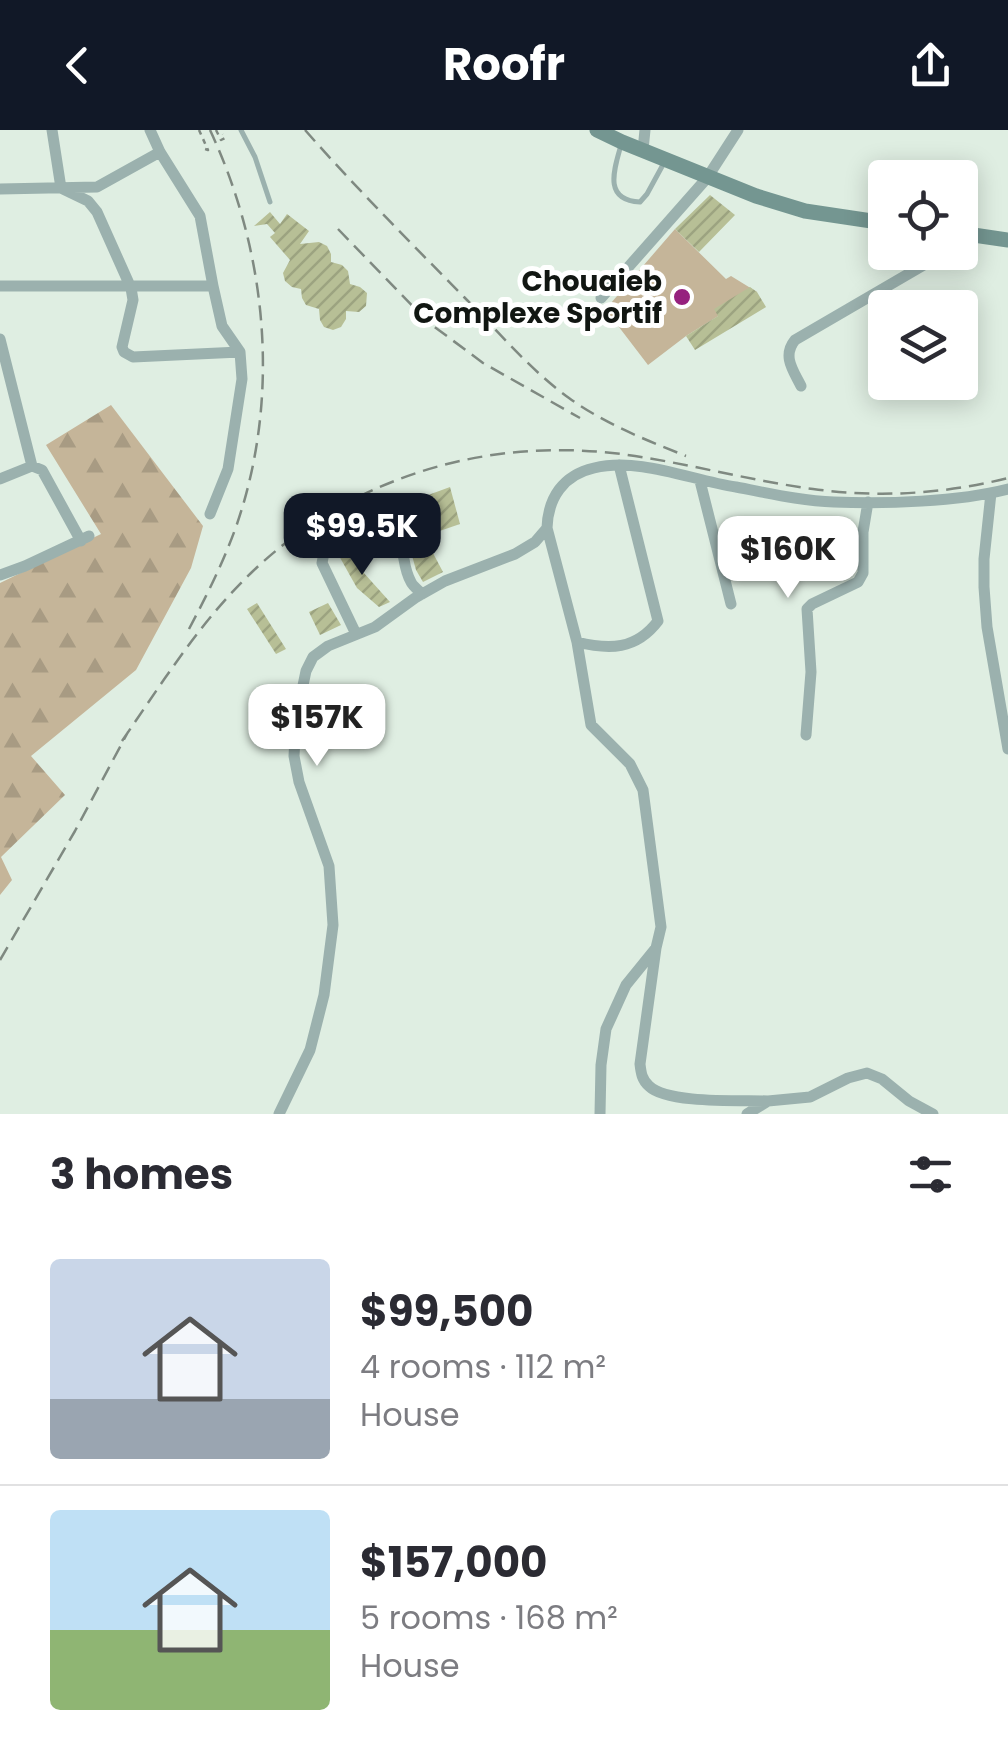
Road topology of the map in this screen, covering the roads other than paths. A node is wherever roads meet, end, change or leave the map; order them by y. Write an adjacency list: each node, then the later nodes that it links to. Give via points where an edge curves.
1 (52, 130): 12 (street)
2 (150, 130): 9 (street)
3 (241, 130): 14 (lane)
4 (597, 130): 7 (main road)
5 (645, 130): 8 (street)
6 (738, 130): 11 (street)
7 (622, 142): 8 (main road); 10 (lane, via 614,186 629,202 648,194)
8 (643, 150): 10 (main road)
9 (160, 152): 12 (street, via 96,187); 20 (street, via 200,216)
10 (666, 159): 11 (main road)
11 (707, 178): 15 (main road, via 805,211); 22 (street)
12 (61, 188): 13 (street); 21 (street, via 97,212)
13 (0, 190)
14 (270, 202)
15 (868, 220)
16 (978, 236): 17 (main road)
17 (1008, 240)
18 (915, 270): 25 (street, via 795,340 788,358)
19 (0, 286): 21 (street)
20 (213, 286): 21 (street); 24 (street, via 222,326)
21 (131, 288): 24 (street, via 122,347 128,355)
22 (601, 298)
23 (0, 339): 26 (street)
24 (240, 352): 33 (street, via 228,469)
25 (801, 386)
26 (32, 466): 28 (street); 35 (street, via 46,474 85,539)
27 (620, 466): 29 (street); 34 (street, via 568,480 555,493); 39 (street, via 658,621 630,645)
28 (0, 478)
29 (700, 480): 32 (street, via 799,499); 37 (street)
30 (1008, 490): 31 (street)
31 (992, 494): 32 (street); 41 (street, via 984,587)
32 (868, 502): 40 (street, via 862,576 807,609)
33 (210, 514)
34 (547, 528): 36 (street, via 515,554); 39 (street)
35 (0, 575)
36 (422, 594): 38 (street); 38 (street, via 411,583 398,542 352,525 322,563)
37 (731, 604)
38 (356, 634): 44 (street, via 314,657 296,719 296,768 329,866 334,925 310,1050)
39 (577, 642): 42 (street, via 591,725 630,764 643,790 661,928)
40 (806, 735)
41 (1008, 749)
42 (656, 948): 43 (street, via 640,1064 646,1084 676,1097); 45 (street, via 626,985 606,1028)
43 (768, 1101): 46 (street); 47 (street, via 810,1097 867,1073)
44 (279, 1114)
45 (600, 1114)
46 (747, 1114)
47 (933, 1114)

